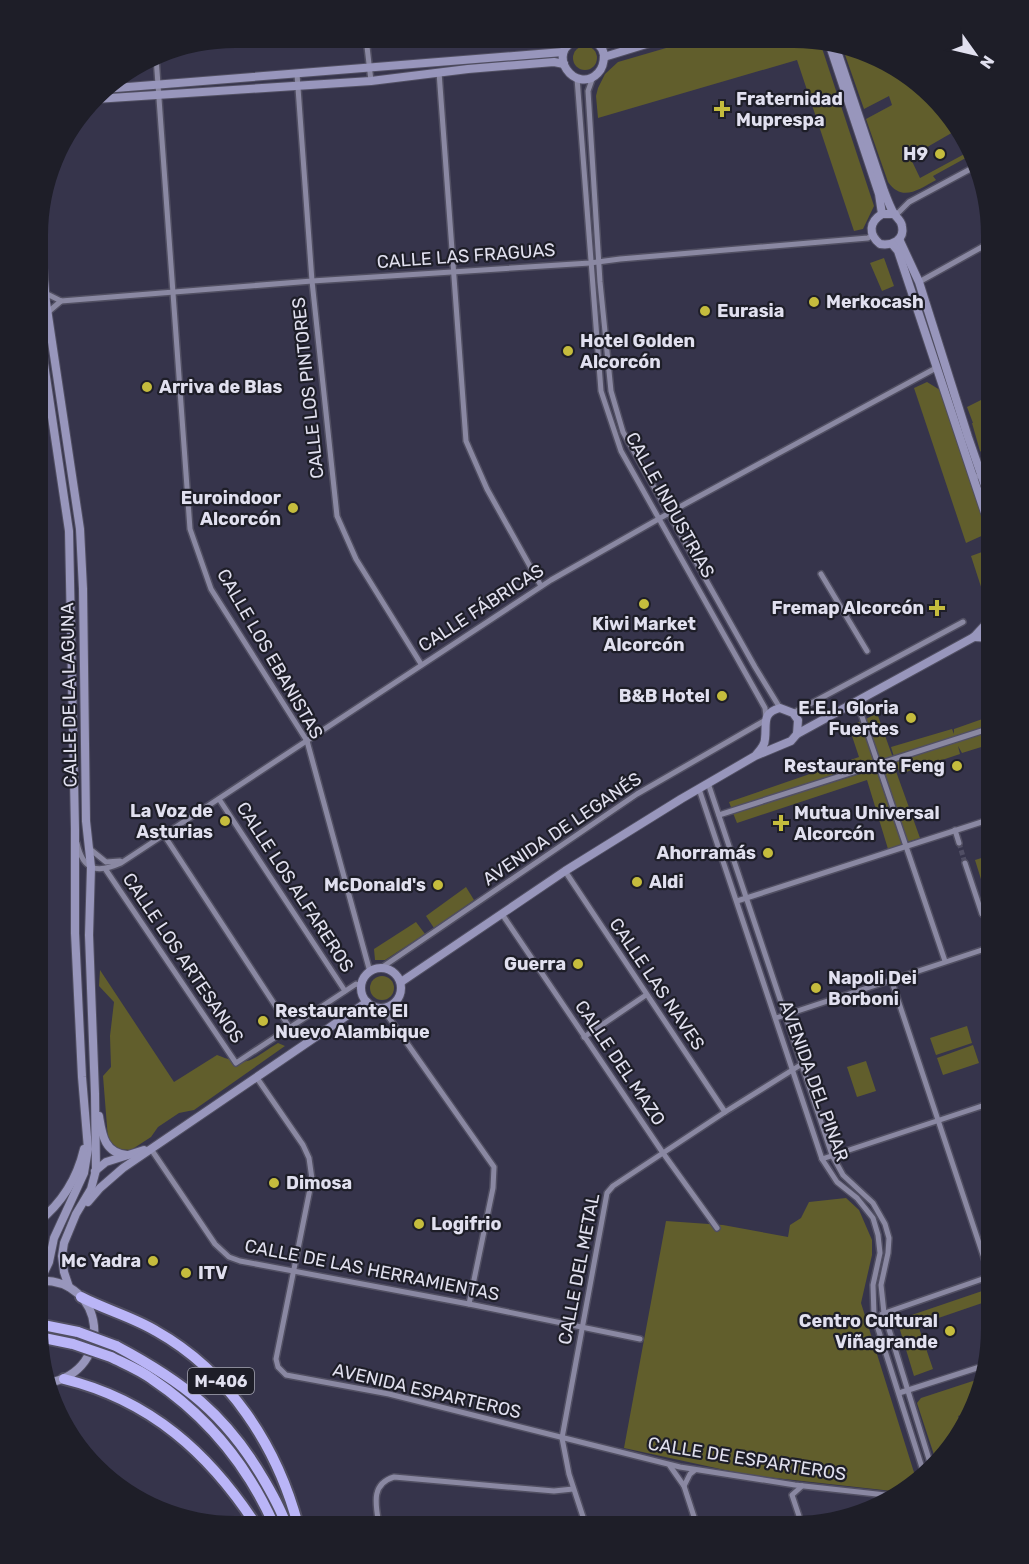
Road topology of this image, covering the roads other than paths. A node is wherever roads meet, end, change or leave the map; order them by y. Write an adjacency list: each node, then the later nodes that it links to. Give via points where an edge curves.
1 (367, 48): 11 (street)
2 (566, 48): 5 (street)
3 (601, 48): 8 (street)
4 (634, 48): 8 (street)
5 (563, 52): 9 (street); 11 (street)
6 (832, 52): 23 (street, via 879,194)
7 (838, 53): 24 (street)
8 (604, 57): 14 (street, via 601,69)
9 (564, 64): 12 (street); 15 (street)
10 (157, 65): 17 (street, CALLE LOS EBANISTAS)
11 (369, 68): 13 (street); 16 (street)
12 (440, 72): 16 (street); 30 (street)
13 (297, 74): 17 (street); 18 (street, CALLE LOS PINTORES)
14 (593, 77): 15 (street); 28 (street, CALLE INDUSTRIAS, via 588,91)
15 (577, 78): 29 (street, CALLE INDUSTRIAS)
16 (371, 81): 18 (street)
17 (158, 84): 19 (street); 20 (street, CALLE LOS EBANISTAS)
18 (298, 86): 20 (street); 31 (street, CALLE LOS PINTORES)
19 (120, 87)
20 (159, 95): 21 (street); 33 (street, CALLE LOS EBANISTAS)
21 (108, 98)
22 (969, 170): 24 (street, via 909,202)
23 (882, 214): 24 (street); 25 (street, via 873,221)
24 (895, 215): 26 (street, via 903,231)
25 (872, 235): 26 (street, via 880,244); 28 (street, CALLE LAS FRAGUAS)
26 (896, 242): 32 (street); 38 (street)
27 (981, 248): 32 (street)
28 (599, 262): 29 (street, CALLE LAS FRAGUAS); 44 (street, CALLE INDUSTRIAS, via 611,391 623,432)
29 (590, 263): 30 (street, CALLE LAS FRAGUAS); 45 (street, CALLE INDUSTRIAS, via 601,391 617,443)
30 (453, 273): 31 (street, CALLE LAS FRAGUAS); 47 (street, via 466,441 487,489)
31 (312, 281): 33 (street, CALLE LAS FRAGUAS); 53 (street, CALLE LOS PINTORES, via 337,516 356,559)
32 (919, 282): 41 (street)
33 (172, 292): 35 (street, CALLE LAS FRAGUAS); 62 (street, CALLE LOS EBANISTAS, via 190,529 211,589)
34 (48, 294): 35 (street)
35 (61, 301): 36 (street)
36 (48, 312)
37 (48, 320): 76 (street, CALLE DE LA LAGUNA, via 80,530 86,821)
38 (936, 368): 41 (street); 44 (street, CALLE FÁBRICAS)
39 (48, 390): 72 (street, CALLE DE LA LAGUNA, via 69,531)
40 (981, 475): 41 (street)
41 (978, 476): 42 (street); 43 (street)
42 (981, 482)
43 (981, 489)
44 (668, 514): 45 (street, CALLE FÁBRICAS); 55 (street, CALLE INDUSTRIAS)
45 (660, 519): 47 (street, CALLE FÁBRICAS); 57 (street, CALLE INDUSTRIAS, via 765,708)
46 (821, 574): 52 (street)
47 (541, 586): 53 (street, CALLE FÁBRICAS)
48 (963, 622): 56 (street)
49 (981, 630): 50 (street)
50 (974, 638): 51 (street); 54 (street)
51 (981, 638)
52 (867, 651)
53 (421, 664): 62 (street, CALLE FÁBRICAS)
54 (857, 702): 58 (street); 65 (street)
55 (780, 708): 56 (street); 57 (street)
56 (796, 716): 58 (street); 61 (street)
57 (765, 719): 59 (street); 88 (street, AVENIDA DE LEGANÉS, via 637,794)
58 (818, 722): 61 (street)
59 (764, 731): 63 (street, via 768,738); 64 (street, via 765,740)
60 (981, 731): 65 (street)
61 (797, 734): 63 (street)
62 (307, 741): 68 (street, CALLE FÁBRICAS); 89 (street, CALLE LOS EBANISTAS)
63 (783, 744): 64 (street, AVENIDA DE LEGANÉS)
64 (755, 756): 66 (street, AVENIDA DE LEGANÉS)
65 (878, 765): 69 (street); 75 (street)
66 (708, 783): 67 (street, AVENIDA DE LEGANÉS); 69 (street, AVENIDA DEL PINAR)
67 (699, 789): 81 (street, AVENIDA DE LEGANÉS); 83 (street, AVENIDA DEL PINAR)
68 (219, 799): 73 (street, CALLE FÁBRICAS); 93 (street, CALLE LOS ALFAREROS)
69 (719, 816): 82 (street, AVENIDA DEL PINAR)
70 (981, 822): 71 (street)
71 (955, 830): 74 (street); 75 (street)
72 (75, 832): 79 (street, via 80,857); 107 (street, CALLE DE LA LAGUNA, via 75,933)
73 (164, 835): 77 (street, CALLE FÁBRICAS); 99 (street)
74 (959, 843)
75 (905, 846): 82 (street); 87 (street)
76 (90, 849): 77 (street, via 106,862); 79 (street, CALLE DE LA LAGUNA)
77 (125, 860): 80 (street, CALLE FÁBRICAS)
78 (966, 863): 84 (street)
79 (91, 867): 80 (street); 104 (street, CALLE DE LA LAGUNA, via 88,935)
80 (106, 870): 99 (street, CALLE LOS ARTESANOS, via 236,1063)
81 (565, 872): 85 (street, AVENIDA DE LEGANÉS); 94 (street, CALLE LAS NAVES)
82 (746, 898): 83 (street); 97 (street, AVENIDA DEL PINAR)
83 (736, 901): 98 (street, AVENIDA DEL PINAR)
84 (981, 911)
85 (502, 914): 91 (street, AVENIDA DE LEGANÉS); 100 (street, CALLE DEL MAZO)
86 (981, 948): 87 (street)
87 (945, 961): 90 (street)
88 (381, 968): 89 (street); 91 (street, via 391,971)
89 (370, 972): 92 (street)
90 (891, 979): 97 (street); 108 (street)
91 (401, 982): 96 (street, via 399,997)
92 (362, 986): 93 (street, via 356,984); 95 (street)
93 (345, 991): 99 (street)
94 (646, 995): 100 (street); 106 (street, CALLE LAS NAVES)
95 (367, 1002): 96 (street); 103 (street)
96 (383, 1009): 126 (street, via 494,1167)
97 (785, 1015): 98 (street); 101 (street, AVENIDA DEL PINAR)
98 (776, 1018): 102 (street, AVENIDA DEL PINAR)
99 (290, 1028)
100 (584, 1037): 110 (street, CALLE DEL MAZO)
101 (802, 1064): 102 (street, CALLE DEL METAL); 112 (street, AVENIDA DEL PINAR)
102 (792, 1069): 106 (street, CALLE DEL METAL); 113 (street, AVENIDA DEL PINAR)
103 (257, 1078): 109 (street); 121 (street, via 309,1158 312,1179)
104 (95, 1094): 111 (street, via 106,1145 119,1154); 114 (street, CALLE DE LA LAGUNA)
105 (981, 1106): 108 (street)
106 (725, 1112): 110 (street, CALLE DEL METAL)
107 (85, 1120): 115 (street, via 78,1170 63,1198); 116 (street, via 88,1149 84,1173)
108 (938, 1120): 112 (street); 119 (street)
109 (151, 1149): 111 (street); 118 (street, via 100,1188); 121 (street, CALLE DE LAS HERRAMIENTAS, via 222,1251 240,1261)
110 (663, 1153): 117 (street, CALLE DEL MAZO); 130 (street, CALLE DEL METAL, via 607,1193)
111 (131, 1155): 114 (street, via 106,1162)
112 (832, 1155): 113 (street); 127 (street, AVENIDA DEL PINAR, via 843,1175 873,1203 885,1224 888,1253 881,1285)
113 (822, 1159): 128 (street, AVENIDA DEL PINAR, via 837,1182 873,1218 880,1253 873,1285)
114 (96, 1170): 116 (street); 118 (street, via 91,1189)
115 (48, 1214)
116 (63, 1218): 120 (street)
117 (717, 1228)
118 (68, 1231): 124 (street, via 62,1256)
119 (981, 1249)
120 (48, 1264)
121 (293, 1270): 126 (street, CALLE DE LAS HERRAMIENTAS); 138 (street, AVENIDA ESPARTEROS, via 276,1359 286,1375 389,1394)
122 (981, 1279): 127 (street)
123 (48, 1282): 124 (street)
124 (69, 1287): 125 (street)
125 (81, 1297): 134 (street, via 92,1313 95,1332 91,1352 80,1368); 152 (highway, M-406, via 157,1331 222,1382 274,1456)
126 (469, 1304): 130 (street, CALLE DE LAS HERRAMIENTAS)
127 (884, 1313): 128 (street); 136 (street, AVENIDA DEL PINAR)
128 (874, 1316): 137 (street, AVENIDA DEL PINAR)
129 (48, 1326): 151 (highway, M-406, bridge, via 116,1346 157,1368 199,1398 231,1430 254,1463)
130 (582, 1327): 132 (street, CALLE DE LAS HERRAMIENTAS); 138 (street, CALLE DEL METAL)
131 (49, 1339): 150 (highway, M-406, bridge, via 111,1357 191,1407 242,1466)
132 (640, 1339)
133 (976, 1368): 136 (street)
134 (64, 1379): 135 (street); 149 (highway, via 124,1400 183,1439 212,1465)
135 (56, 1381)
136 (907, 1391): 137 (street); 139 (street, AVENIDA DEL PINAR)
137 (899, 1393): 141 (street, AVENIDA DEL PINAR)
138 (561, 1438): 140 (street, CALLE DE ESPARTEROS); 146 (street)
139 (929, 1458)
140 (669, 1465): 142 (street, CALLE DE ESPARTEROS); 145 (street)
141 (921, 1466)
142 (695, 1470): 143 (street, CALLE DE ESPARTEROS); 145 (street)
143 (781, 1483): 144 (street, CALLE DE ESPARTEROS); 148 (street)
144 (798, 1485): 147 (street, CALLE DE ESPARTEROS); 148 (street)
145 (684, 1486): 155 (street)
146 (573, 1489): 153 (street, via 547,1491 394,1477 386,1479 375,1497); 154 (street)
147 (881, 1494)
148 (792, 1495): 156 (street)
149 (250, 1516)
150 (269, 1516)
151 (281, 1516)
152 (296, 1516)
153 (378, 1516)
154 (582, 1516)
155 (694, 1516)
156 (799, 1516)

